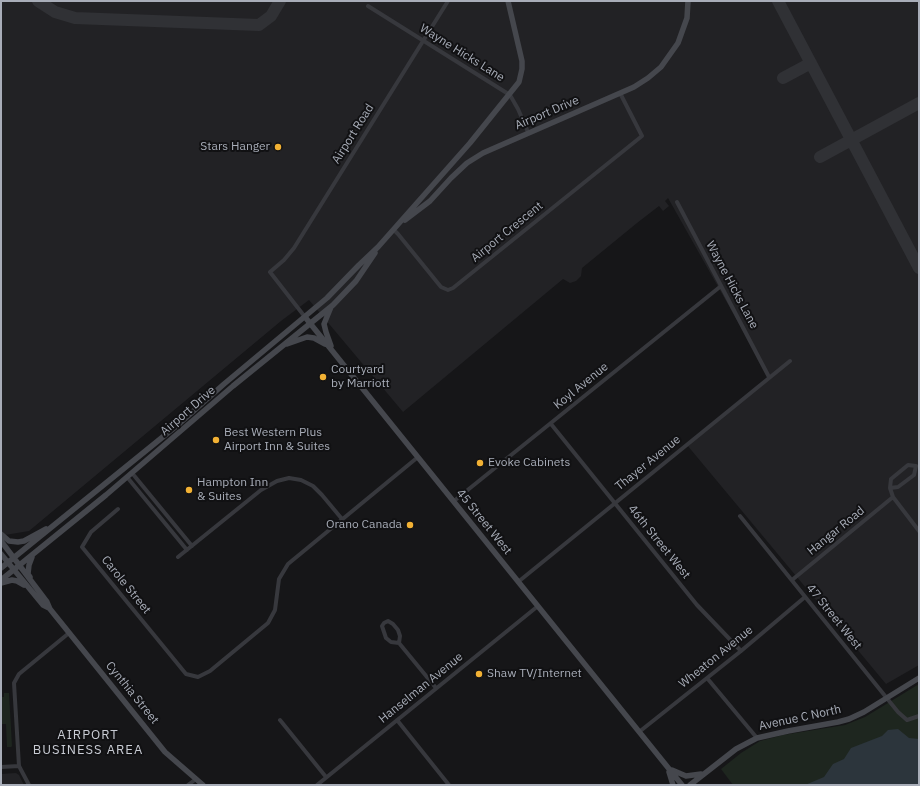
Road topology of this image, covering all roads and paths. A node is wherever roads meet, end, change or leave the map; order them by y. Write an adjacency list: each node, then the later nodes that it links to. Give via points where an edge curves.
1 (448, 1): 5 (street, Airport Road)
2 (508, 1): 7 (main road, Airport Drive, via 522,70 519,82)
3 (688, 1): 6 (main road, Airport Drive, via 685,25 678,43 665,62 643,82)
4 (368, 6): 5 (street, Wayne Hicks Lane)
5 (423, 40): 7 (street, Wayne Hicks Lane); 12 (street, Airport Road, via 294,248)
6 (620, 93): 8 (main road, Airport Drive); 10 (street, Airport Crescent, via 642,136 451,290 441,287)
7 (510, 95): 8 (street, Wayne Hicks Lane); 10 (main road, Airport Drive)
8 (528, 132): 10 (main road, Airport Drive, via 484,152 467,163 426,204)
9 (677, 202): 13 (street, Wayne Hicks Lane)
10 (395, 228): 11 (main road, Airport Drive)
11 (378, 247): 14 (main road, Airport Drive, via 356,282); 15 (main road, Airport Drive, via 358,265 338,289)
12 (270, 272): 15 (street, 45 Street West)
13 (721, 286): 20 (street, Wayne Hicks Lane); 21 (street, Koyl Avenue)
14 (333, 305): 16 (main road, Airport Drive); 18 (main road, via 324,324)
15 (305, 317): 16 (main road, 45 Street West); 31 (main road, Airport Drive)
16 (310, 323): 17 (main road, Airport Drive); 18 (main road, 45 Street West)
17 (281, 347): 18 (main road, via 307,337 314,338); 23 (main road, Airport Drive)
18 (330, 348): 22 (main road, 45 Street West)
19 (790, 360): 20 (street, Thayer Avenue)
20 (769, 377): 27 (street, Thayer Avenue)
21 (550, 424): 26 (street, Koyl Avenue); 27 (street, 46th Street West)
22 (418, 457): 26 (main road, 45 Street West); 30 (street, Carole Street)
23 (130, 475): 35 (street); 36 (street); 38 (main road, Airport Drive)
24 (890, 488): 24 (street, via 898,487 914,475 916,466 908,465 891,479); 25 (street)
25 (893, 497): 32 (street); 46 (street, Hangar Road)
26 (454, 501): 47 (main road, 45 Street West)
27 (615, 503): 47 (street, Thayer Avenue); 54 (street, 46th Street West, via 697,605)
28 (118, 509): 30 (street, Carole Street, via 91,532 82,547 186,674 198,677 210,671 268,623 275,610 279,579 284,568)
29 (740, 516): 46 (street, 47 Street West)
30 (342, 519): 35 (street, via 312,486 301,480 289,478 264,488)
31 (60, 521): 33 (main road, via 24,541 9,541); 40 (main road, Airport Drive)
32 (919, 531)
33 (1, 534)
34 (1, 541): 40 (main road, Cynthia Street)
35 (192, 546): 36 (street)
36 (187, 550): 39 (street)
37 (1, 554): 41 (main road, Cynthia Street)
38 (32, 555): 42 (main road, Airport Drive); 49 (main road, via 28,574)
39 (178, 557)
40 (14, 558): 41 (main road, Airport Drive); 42 (main road, Cynthia Street)
41 (8, 562): 43 (main road, Airport Drive); 44 (main road, Cynthia Street)
42 (19, 565): 44 (main road, Airport Drive); 49 (main road, Cynthia Street)
43 (1, 568)
44 (14, 569): 45 (main road, Airport Drive); 49 (main road, Cynthia Street)
45 (1, 580)
46 (792, 580): 50 (street, 47 Street West)
47 (518, 582): 51 (main road, 45 Street West)
48 (1, 583): 49 (main road, via 12,580)
49 (32, 587): 52 (main road, Cynthia Street, via 47,602)
50 (805, 597): 54 (street, Wheaton Avenue); 58 (street, 47 Street West)
51 (538, 606): 57 (street, Hanselman Avenue); 62 (main road, 45 Street West)
52 (70, 633): 64 (street, via 23,671 14,683); 69 (main road, Cynthia Street, via 165,752)
53 (399, 643): 53 (street, via 398,630 388,621 384,623 382,626 386,638); 57 (street)
54 (741, 651): 55 (street, Wheaton Avenue)
55 (707, 678): 62 (street, Wheaton Avenue); 63 (street)
56 (919, 678): 58 (main road, Avenue C North)
57 (436, 688): 61 (street, Hanselman Avenue)
58 (887, 698): 59 (street, 47 Street West, via 906,720); 63 (main road, Avenue C North, via 864,712 838,722)
59 (919, 716)
60 (280, 720): 68 (street)
61 (398, 720): 68 (street, Hanselman Avenue); 74 (street)
62 (639, 732): 66 (main road, 45 Street West)
63 (757, 738): 67 (main road, Avenue C North, via 736,749)
64 (19, 766): 65 (street); 70 (street)
65 (1, 767)
66 (668, 767): 67 (main road, via 686,776); 75 (main road); 76 (main road, 45 Street West)
67 (704, 774): 77 (main road, Avenue C North); 78 (main road)
68 (326, 777): 73 (street, Hanselman Avenue)
69 (196, 779): 71 (street); 72 (main road, Cynthia Street)
70 (29, 785)
71 (188, 785)
72 (203, 785)
73 (317, 785)
74 (449, 785)
75 (673, 785)
76 (682, 785)
77 (690, 785)
78 (698, 785)

